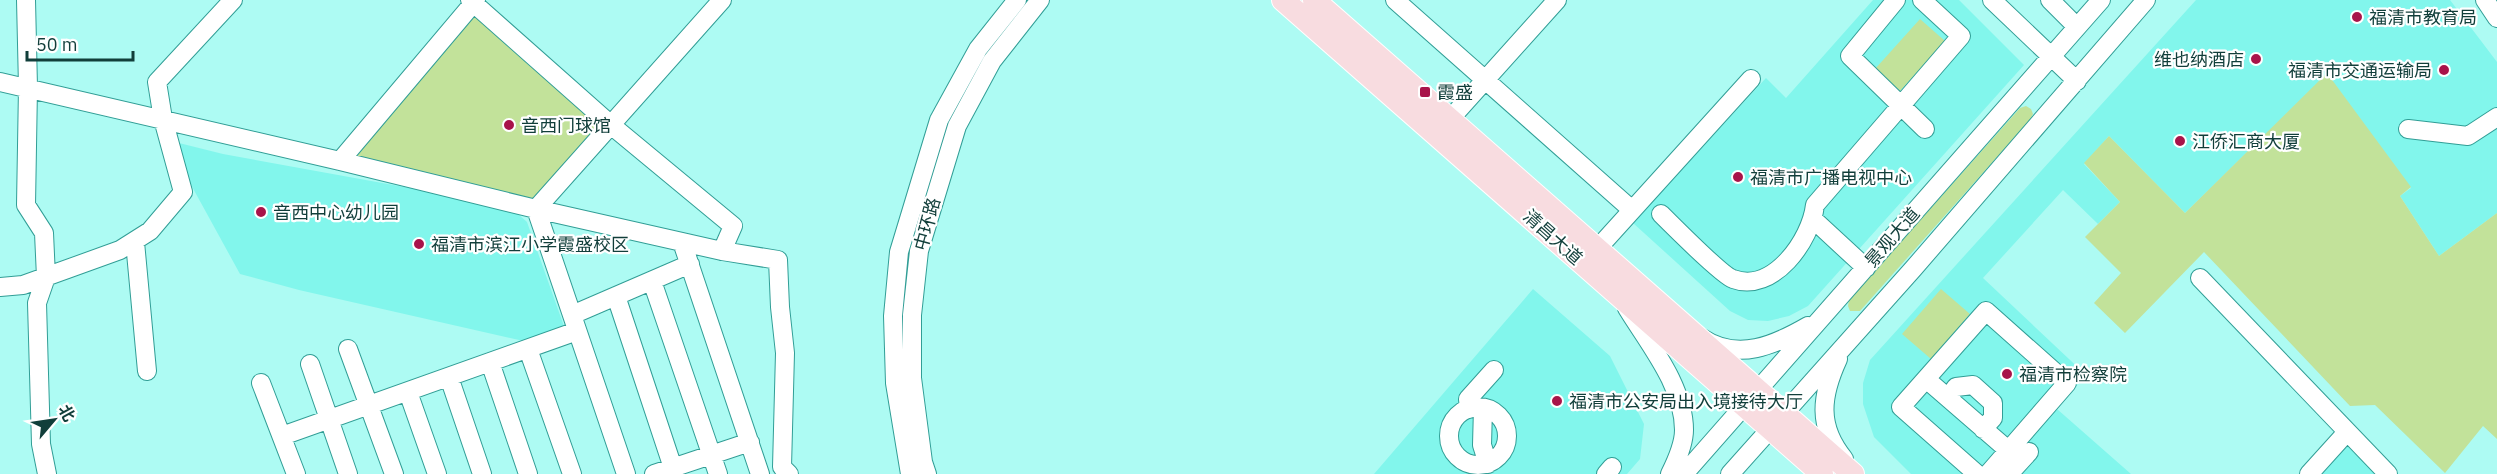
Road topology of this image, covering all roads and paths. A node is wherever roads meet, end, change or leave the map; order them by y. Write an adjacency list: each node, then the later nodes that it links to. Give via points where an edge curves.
1 (26, 0): 25 (street)
2 (233, 0): 29 (street, via 157,82)
3 (722, 0): 30 (street)
4 (1017, 0): 92 (street, 中环路, via 978,49 939,120 899,252 893,316 895,383)
5 (1040, 0): 93 (street, 中环路, via 992,62 957,126 919,250 912,315 912,378)
6 (1283, 0): 49 (main road, 清昌大道)
7 (1314, 0): 28 (main road, 清昌大道)
8 (1395, 0): 22 (street)
9 (1557, 0): 22 (street)
10 (1896, 0): 26 (street, via 1850,56)
11 (1922, 0): 26 (street, via 1961,36)
12 (1992, 0): 20 (street)
13 (2050, 0): 19 (street)
14 (2101, 0): 19 (street, 景观大道)
15 (2146, 0): 23 (street, 景观大道)
16 (2485, 0): 18 (street)
17 (473, 1): 30 (street); 33 (street)
18 (2497, 18)
19 (2077, 27): 20 (street, 景观大道)
20 (2050, 57): 23 (street); 43 (street, 景观大道)
21 (1751, 79): 35 (street)
22 (1485, 80): 28 (street); 35 (street)
23 (2077, 81): 53 (street, 景观大道)
24 (0, 82): 25 (street)
25 (28, 87): 29 (street); 44 (street, via 26,205 44,233)
26 (1901, 106): 31 (street); 37 (street, via 1815,206)
27 (2497, 117): 32 (street, via 2468,136)
28 (1451, 118): 40 (main road, 清昌大道)
29 (163, 119): 33 (street); 38 (street, via 183,192 150,231)
30 (611, 124): 34 (street); 41 (street, via 733,226)
31 (1925, 129)
32 (2408, 129)
33 (340, 161): 34 (street)
34 (536, 209): 39 (street); 52 (street)
35 (1632, 210): 40 (street)
36 (1661, 214): 37 (street, via 1732,279 1760,281 1786,265)
37 (1813, 219): 43 (street)
38 (135, 242): 44 (street); 59 (street)
39 (682, 242): 41 (street); 42 (street)
40 (1598, 248): 50 (main road, 清昌大道)
41 (722, 251): 91 (street, via 778,260 785,353 782,467)
42 (690, 264): 46 (street); 73 (street)
43 (1866, 267): 51 (street, 景观大道)
44 (46, 278): 47 (street); 79 (street, via 38,303 41,444)
45 (2200, 278): 71 (street)
46 (652, 281): 48 (street); 76 (street)
47 (0, 287)
48 (616, 296): 52 (street); 78 (street)
49 (1620, 297): 64 (main road, 清昌大道); 94 (street, via 1665,369 1681,408 1684,431)
50 (1676, 319): 51 (street, via 1706,340 1742,352 1786,338); 64 (main road, 清昌大道)
51 (1820, 319): 64 (street, 景观大道)
52 (575, 323): 55 (street); 87 (street)
53 (1845, 344): 69 (street, 景观大道); 98 (street, via 1823,399 1831,440)
54 (348, 349): 66 (street)
55 (528, 349): 56 (street); 86 (street)
56 (490, 362): 60 (street); 85 (street)
57 (310, 364): 68 (street)
58 (1494, 370): 67 (street, via 1468,399)
59 (147, 371)
60 (449, 377): 63 (street); 84 (street)
61 (1926, 379): 65 (street); 74 (street, via 1986,311 2067,383); 99 (street, via 1901,407)
62 (261, 383): 72 (street)
63 (408, 392): 66 (street); 83 (street)
64 (1751, 398): 69 (main road, 清昌大道); 95 (street, 景观大道)
65 (1947, 398): 70 (street); 70 (street, via 1956,387 1973,385 1978,389 1993,403 1993,418)
66 (370, 405): 68 (street); 82 (street)
67 (1476, 408): 77 (street, via 1482,445); 77 (street, via 1455,419 1449,437 1455,453); 77 (street, via 1497,415 1507,432 1497,459)
68 (329, 420): 72 (street); 81 (street)
69 (1777, 421): 96 (street, 景观大道); 97 (main road, 清昌大道); 98 (main road, 清昌大道)
70 (1983, 429): 74 (street)
71 (2347, 432): 102 (street); 103 (street)
72 (282, 436): 80 (street)
73 (750, 442): 76 (street); 90 (street)
74 (2008, 450): 100 (street)
75 (2029, 452): 101 (street)
76 (711, 455): 78 (street); 89 (street)
77 (1479, 467)
78 (674, 471): 88 (street)
79 (47, 474)
80 (296, 474)
81 (348, 474)
82 (394, 474)
83 (437, 474)
84 (482, 474)
85 (528, 474)
86 (572, 474)
87 (626, 474)
88 (654, 474)
89 (718, 474)
90 (760, 474)
91 (789, 474)
92 (910, 474)
93 (927, 474)
94 (1670, 474)
95 (1684, 474)
96 (1730, 474)
97 (1822, 474)
98 (1855, 474)
99 (1977, 474)
100 (1988, 474)
101 (2009, 474)
102 (2309, 474)
103 (2388, 474)

